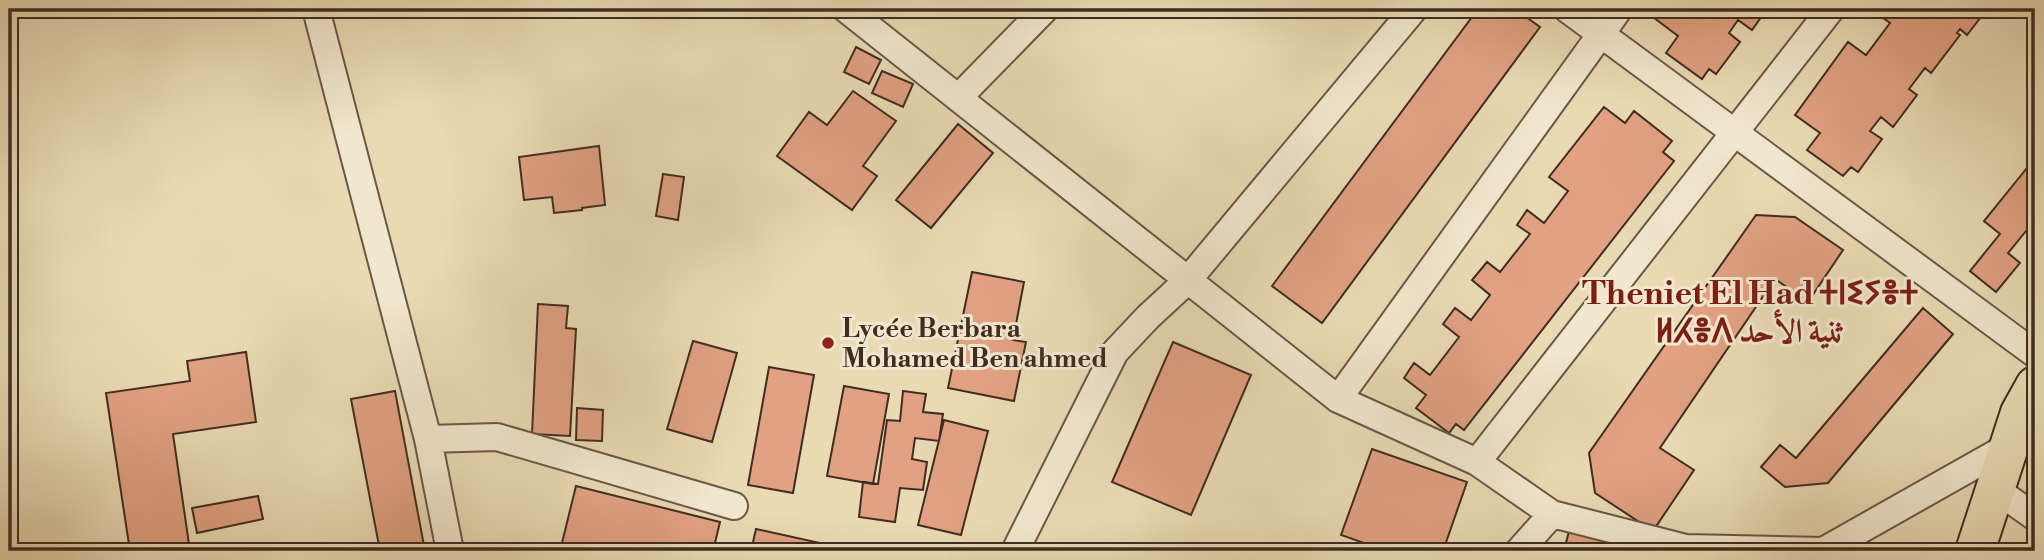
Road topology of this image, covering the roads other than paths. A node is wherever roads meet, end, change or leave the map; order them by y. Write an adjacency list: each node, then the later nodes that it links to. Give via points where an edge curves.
1 (316, 9): 15 (street)
2 (846, 9): 9 (street)
3 (1045, 9): 9 (street)
4 (1414, 9): 11 (street)
5 (1567, 9): 8 (street)
6 (1619, 9): 8 (street)
7 (1830, 9): 10 (street)
8 (1600, 33): 10 (street); 14 (street)
9 (959, 97): 11 (street)
10 (1735, 132): 12 (street); 17 (street)
11 (1188, 281): 14 (street); 23 (street, via 1115,352)
12 (2035, 354)
13 (2035, 386): 16 (main road)
14 (1338, 399): 17 (street)
15 (428, 439): 19 (street, via 496,437); 22 (street)
16 (2009, 446): 18 (main road); 20 (street, via 1823,551 1686,548)
17 (1477, 462): 20 (street)
18 (1995, 489): 21 (street); 25 (main road)
19 (734, 506)
20 (1552, 514): 24 (street)
21 (2035, 517)
22 (450, 551)
23 (1015, 551)
24 (1519, 551)
25 (1975, 551)

